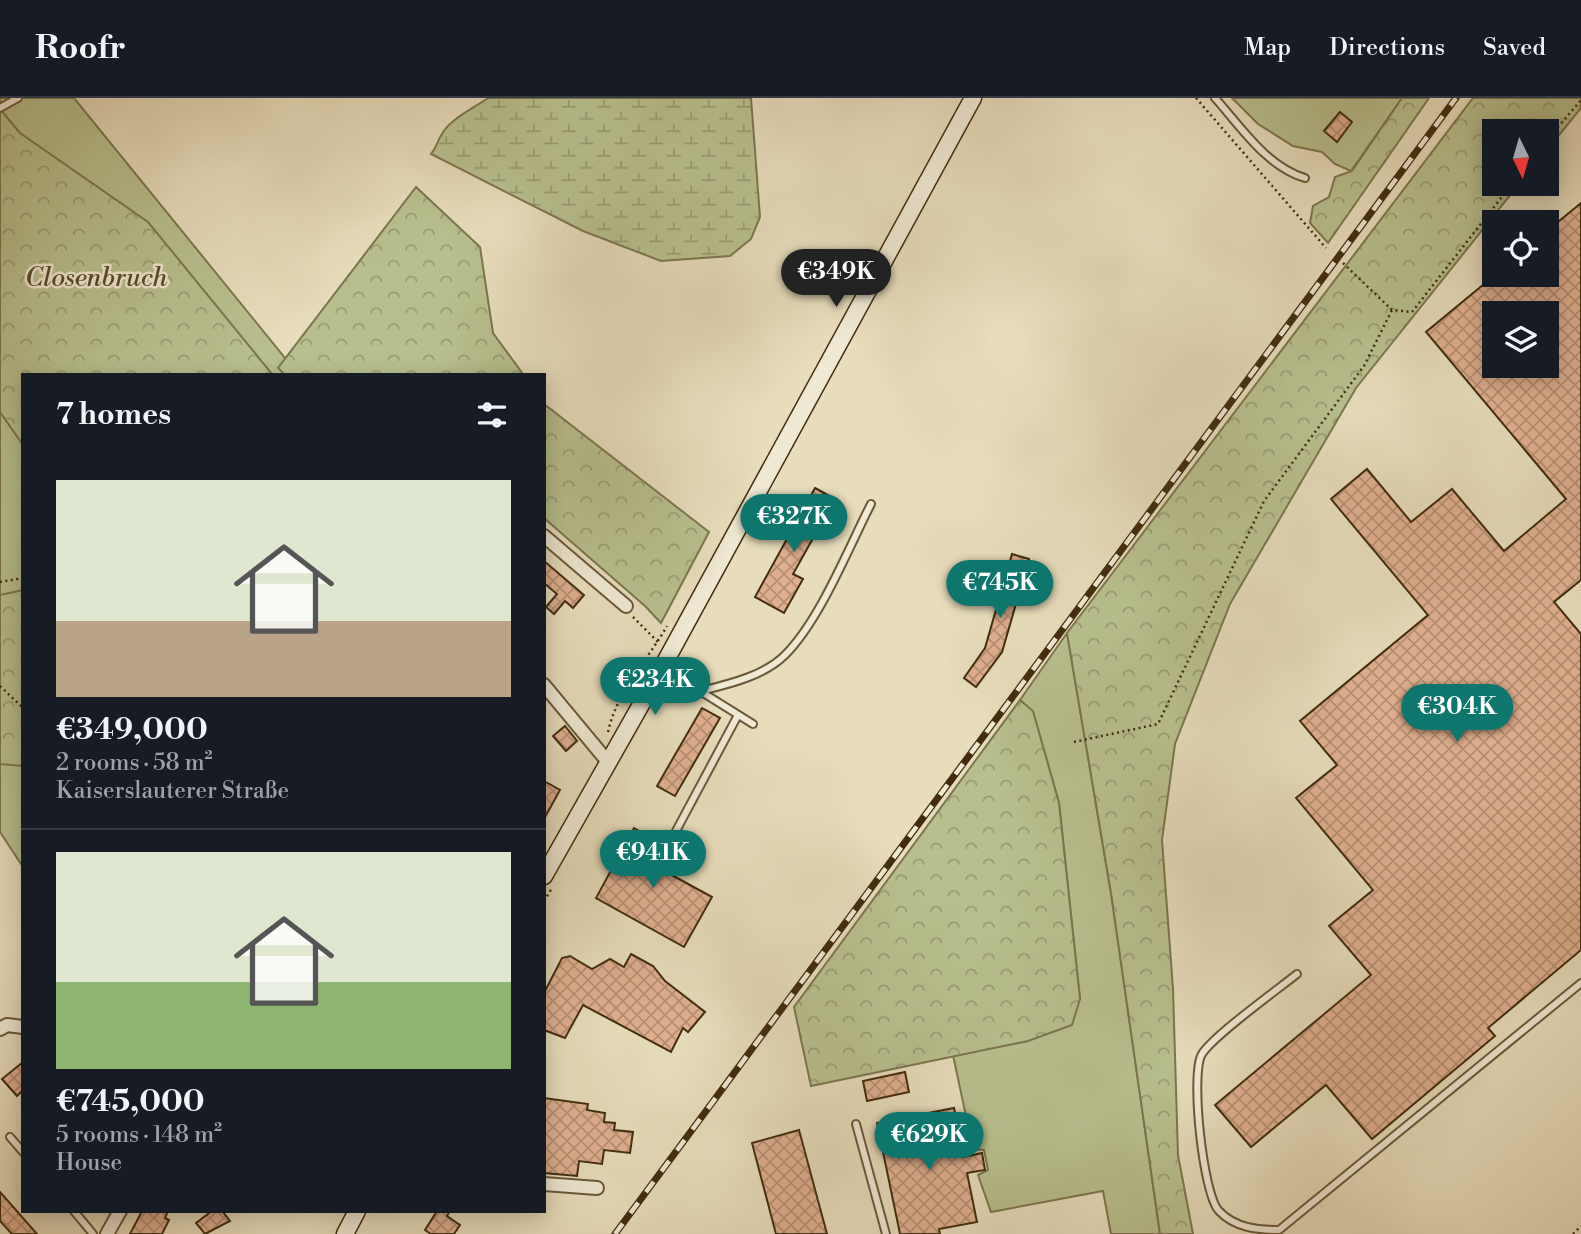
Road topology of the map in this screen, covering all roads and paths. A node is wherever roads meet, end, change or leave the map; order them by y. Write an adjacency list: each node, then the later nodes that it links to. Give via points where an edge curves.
1 (18, 98): 6 (lane)
2 (972, 98): 19 (main road)
3 (1196, 98): 10 (path)
4 (1215, 98): 8 (lane, via 1273,163)
5 (1581, 100): 7 (path)
6 (0, 108)
7 (1559, 126)
8 (1305, 178)
9 (1503, 196): 12 (path, via 1412,312)
10 (1326, 248)
11 (1343, 263): 12 (path)
12 (1392, 310): 26 (path, via 1364,366 1264,501 1158,724)
13 (871, 504): 22 (lane, via 811,619 784,656 743,680)
14 (546, 538): 17 (street)
15 (21, 578): 16 (path)
16 (0, 582)
17 (626, 606): 18 (path)
18 (658, 641): 19 (path); 27 (path, via 611,718)
19 (664, 664): 22 (lane); 27 (main road)
20 (0, 686): 23 (path)
21 (546, 687): 27 (street)
22 (701, 691): 24 (lane)
23 (21, 706)
24 (738, 715): 25 (lane); 28 (lane)
25 (753, 724)
26 (1074, 742)
27 (604, 756): 29 (main road)
28 (676, 831)
29 (546, 872)
30 (1297, 974): 31 (lane, via 1209,1045 1198,1064 1212,1202 1228,1219 1262,1230 1279,1230)
31 (1581, 983)
32 (21, 1025): 33 (street)
33 (0, 1028)
34 (856, 1124): 46 (lane)
35 (10, 1137): 36 (lane)
36 (21, 1150)
37 (546, 1184): 38 (street)
38 (597, 1188)
39 (76, 1213): 43 (lane)
40 (119, 1213): 44 (street)
41 (356, 1213): 45 (main road)
42 (1581, 1226): 47 (path)
43 (93, 1234)
44 (107, 1234)
45 (345, 1234)
46 (886, 1234)
47 (1573, 1234)

